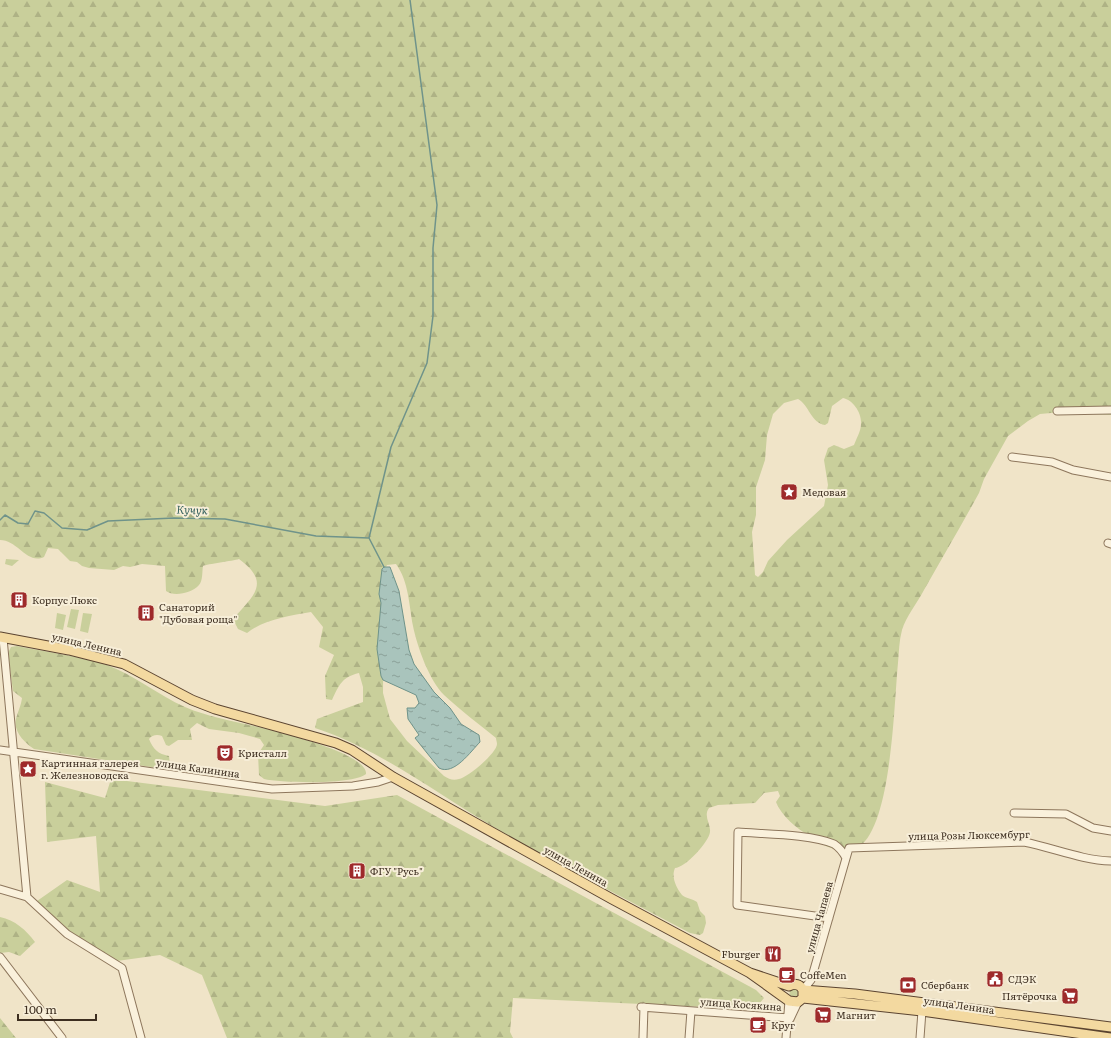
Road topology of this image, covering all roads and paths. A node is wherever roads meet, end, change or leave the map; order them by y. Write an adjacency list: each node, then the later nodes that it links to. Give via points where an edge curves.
1 (1111, 410): 2 (street)
2 (1057, 411)
3 (1012, 457): 4 (street, via 1052,462 1073,470)
4 (1111, 477)
5 (1, 637): 7 (street); 8 (main road, улица Ленина, via 122,663 192,700 231,714 336,743)
6 (0, 750): 7 (street, улица Калинина)
7 (12, 751): 8 (street, улица Калинина, via 109,768 272,789 353,786 378,782); 15 (street)
8 (393, 776): 18 (main road, улица Ленина)
9 (1014, 813): 10 (street, via 1066,814 1093,828)
10 (1111, 831)
11 (849, 848): 12 (street, улица Чапаева); 13 (street, улица Розы Люксембург, via 1024,842 1080,857)
12 (846, 858): 16 (street, улица Чапаева); 16 (street, via 837,846 819,840 738,832 737,906)
13 (1111, 862)
14 (0, 889): 15 (street)
15 (27, 897): 27 (street, via 67,934 122,968)
16 (829, 918): 20 (street, улица Чапаева, via 811,980)
17 (0, 957): 26 (street)
18 (750, 973): 19 (main road, улица Ленина); 20 (main road, улица Ленина)
19 (789, 986): 20 (main road, via 785,992); 20 (main road, улица Ленина, via 797,984)
20 (796, 998): 22 (main road, улица Ленина); 23 (street); 24 (main road, улица Ленина, via 855,994)
21 (691, 1011): 23 (street, улица Косякина); 28 (street, улица Косякина, via 642,1007); 29 (street, улица Косякина)
22 (922, 1012): 24 (main road, улица Ленина); 31 (street)
23 (789, 1019): 30 (street)
24 (1044, 1023): 25 (main road, улица Ленина); 32 (main road, улица Ленина)
25 (1111, 1027)
26 (62, 1038)
27 (141, 1038)
28 (643, 1038)
29 (689, 1038)
30 (786, 1038)
31 (920, 1038)
32 (1111, 1038)

